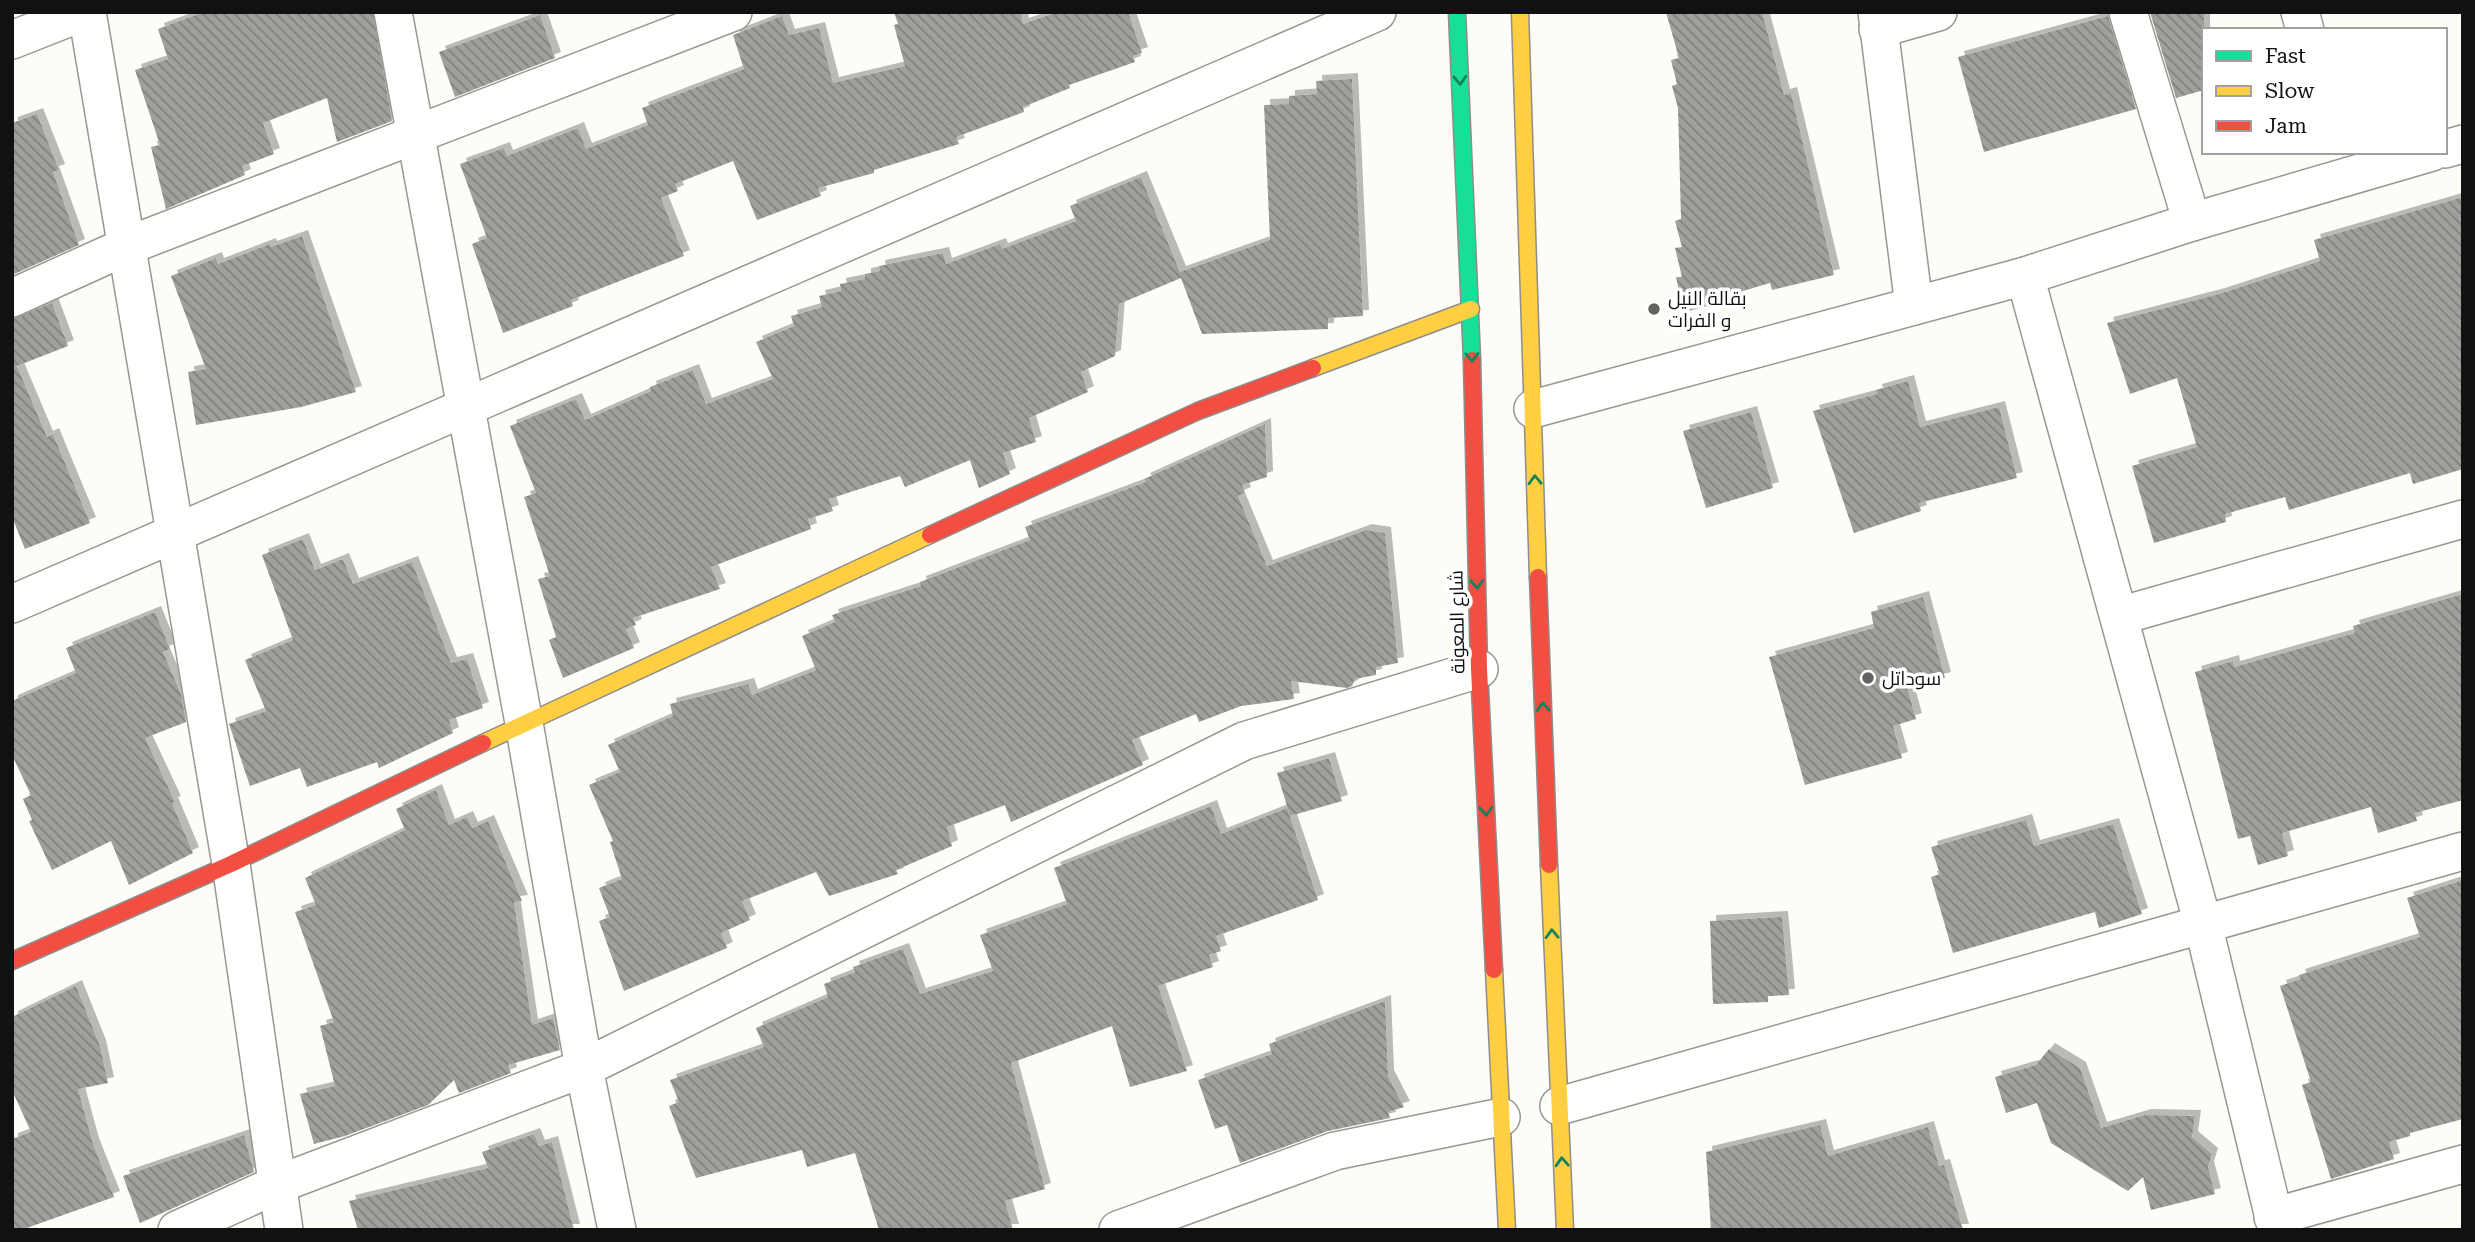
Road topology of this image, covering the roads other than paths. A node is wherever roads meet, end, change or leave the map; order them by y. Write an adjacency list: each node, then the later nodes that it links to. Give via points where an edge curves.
1 (85, 12): 10 (street); 15 (street)
2 (393, 12): 11 (street)
3 (733, 12): 11 (street)
4 (1377, 12): 20 (street)
5 (1457, 12): 19 (main road, شارع المعونة, one-way to 19)
6 (1520, 12): 21 (main road)
7 (1938, 12): 9 (street)
8 (2128, 12): 14 (street)
9 (1877, 21): 18 (street)
10 (12, 40)
11 (416, 132): 15 (street); 20 (street)
12 (2418, 154): 13 (street)
13 (2349, 164): 14 (street)
14 (2192, 222): 16 (street)
15 (127, 246): 17 (street); 23 (street)
16 (2025, 276): 18 (street); 25 (street)
17 (12, 298)
18 (1914, 306): 21 (street)
19 (1471, 309): 26 (main road, شارع المعونة, one-way to 26); 27 (main road, via 1198,411)
20 (467, 407): 23 (street); 27 (street)
21 (1533, 409): 33 (main road, one-way to 21)
22 (2463, 519): 25 (street)
23 (173, 532): 24 (street); 29 (street)
24 (12, 604)
25 (2119, 616): 30 (street)
26 (1479, 669): 32 (street, via 1244,741); 34 (main road, شارع المعونة, one-way to 34)
27 (524, 723): 29 (main road); 32 (street)
28 (2463, 851): 30 (street)
29 (231, 864): 31 (main road); 36 (street)
30 (2203, 924): 33 (street); 37 (street)
31 (12, 961)
32 (584, 1068): 36 (street); 40 (street)
33 (1559, 1106): 43 (main road, one-way to 33)
34 (1501, 1116): 41 (street, via 1335,1151); 42 (main road, شارع المعونة)
35 (2463, 1164): 37 (street)
36 (276, 1185): 38 (street); 39 (street)
37 (2275, 1224)
38 (177, 1230)
39 (284, 1230)
40 (617, 1230)
41 (1118, 1230)
42 (1507, 1230)
43 (1565, 1230)

